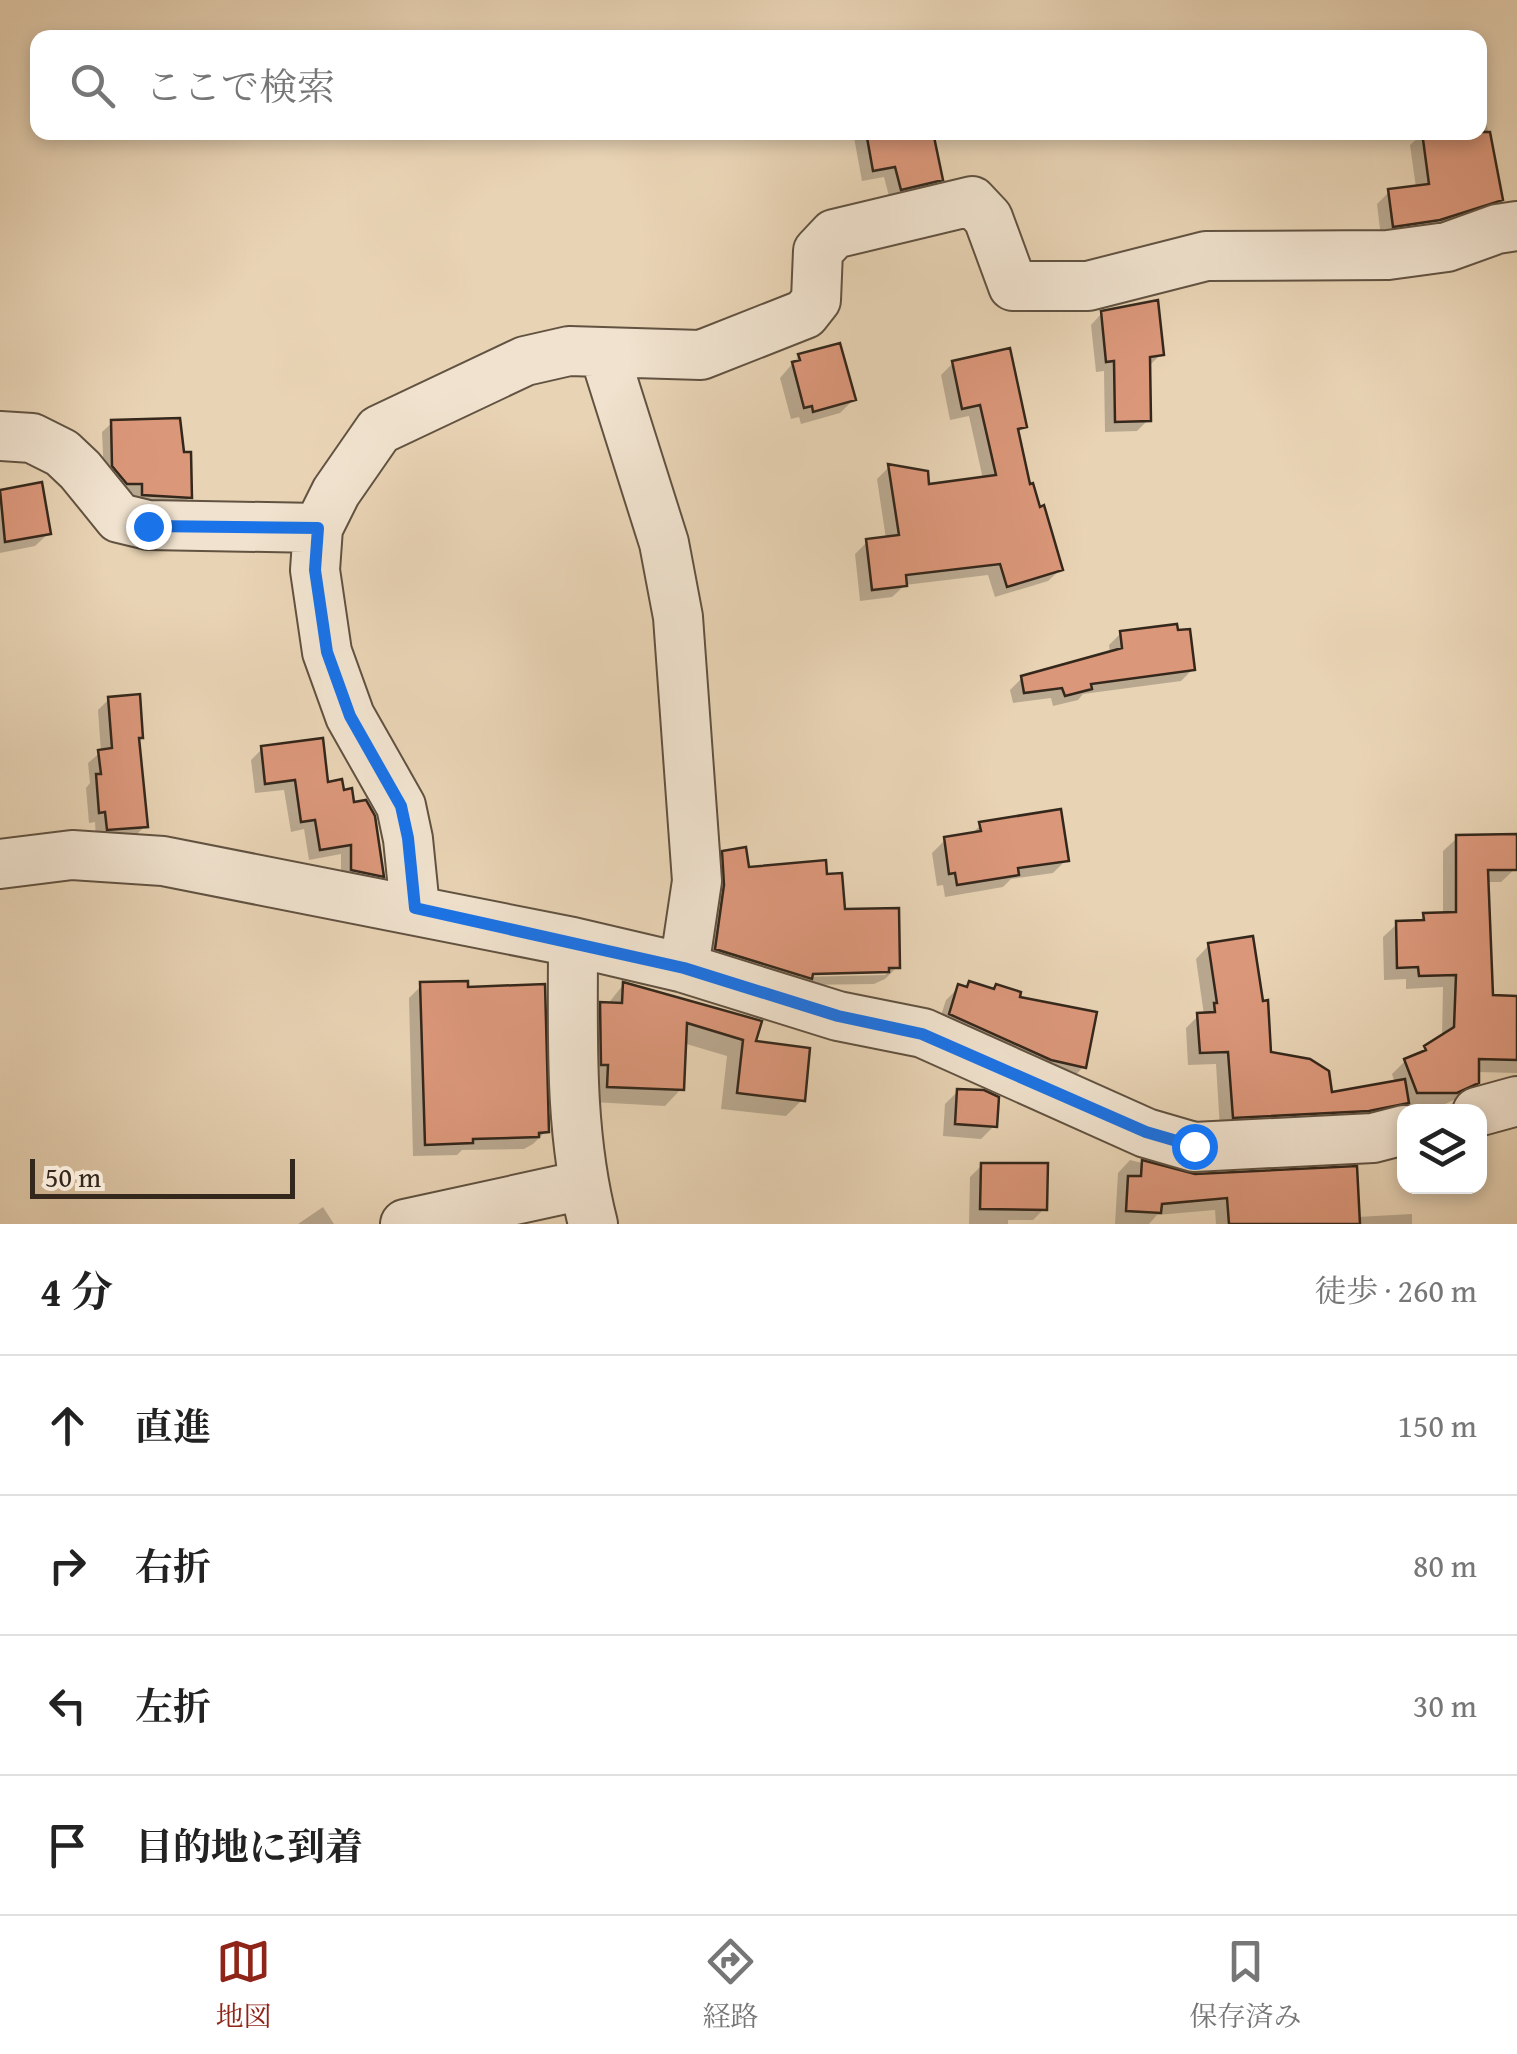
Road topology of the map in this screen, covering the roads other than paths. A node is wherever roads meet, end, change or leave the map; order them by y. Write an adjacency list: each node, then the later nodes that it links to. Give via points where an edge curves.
1 (1517, 226): 2 (street, via 1388,255 1206,256 1088,286 1013,286 988,218 972,201 834,234 818,251 816,300 805,314 701,355)
2 (604, 353): 4 (street, via 525,361 378,430); 8 (street, via 664,543 678,617 697,881)
3 (0, 436): 4 (street, via 32,438 62,453 120,518 148,526)
4 (318, 528): 6 (street, via 315,570 327,652 350,716 401,806)
5 (0, 864): 6 (street, via 72,856 163,860)
6 (415, 908): 7 (street)
7 (573, 942): 8 (street); 12 (street, via 572,1103)
8 (684, 968): 11 (street, via 838,1016 922,1034 1146,1132 1194,1146)
9 (1517, 1101): 10 (street)
10 (1487, 1109)
11 (1397, 1132)
12 (588, 1205): 13 (street)
13 (404, 1224)

